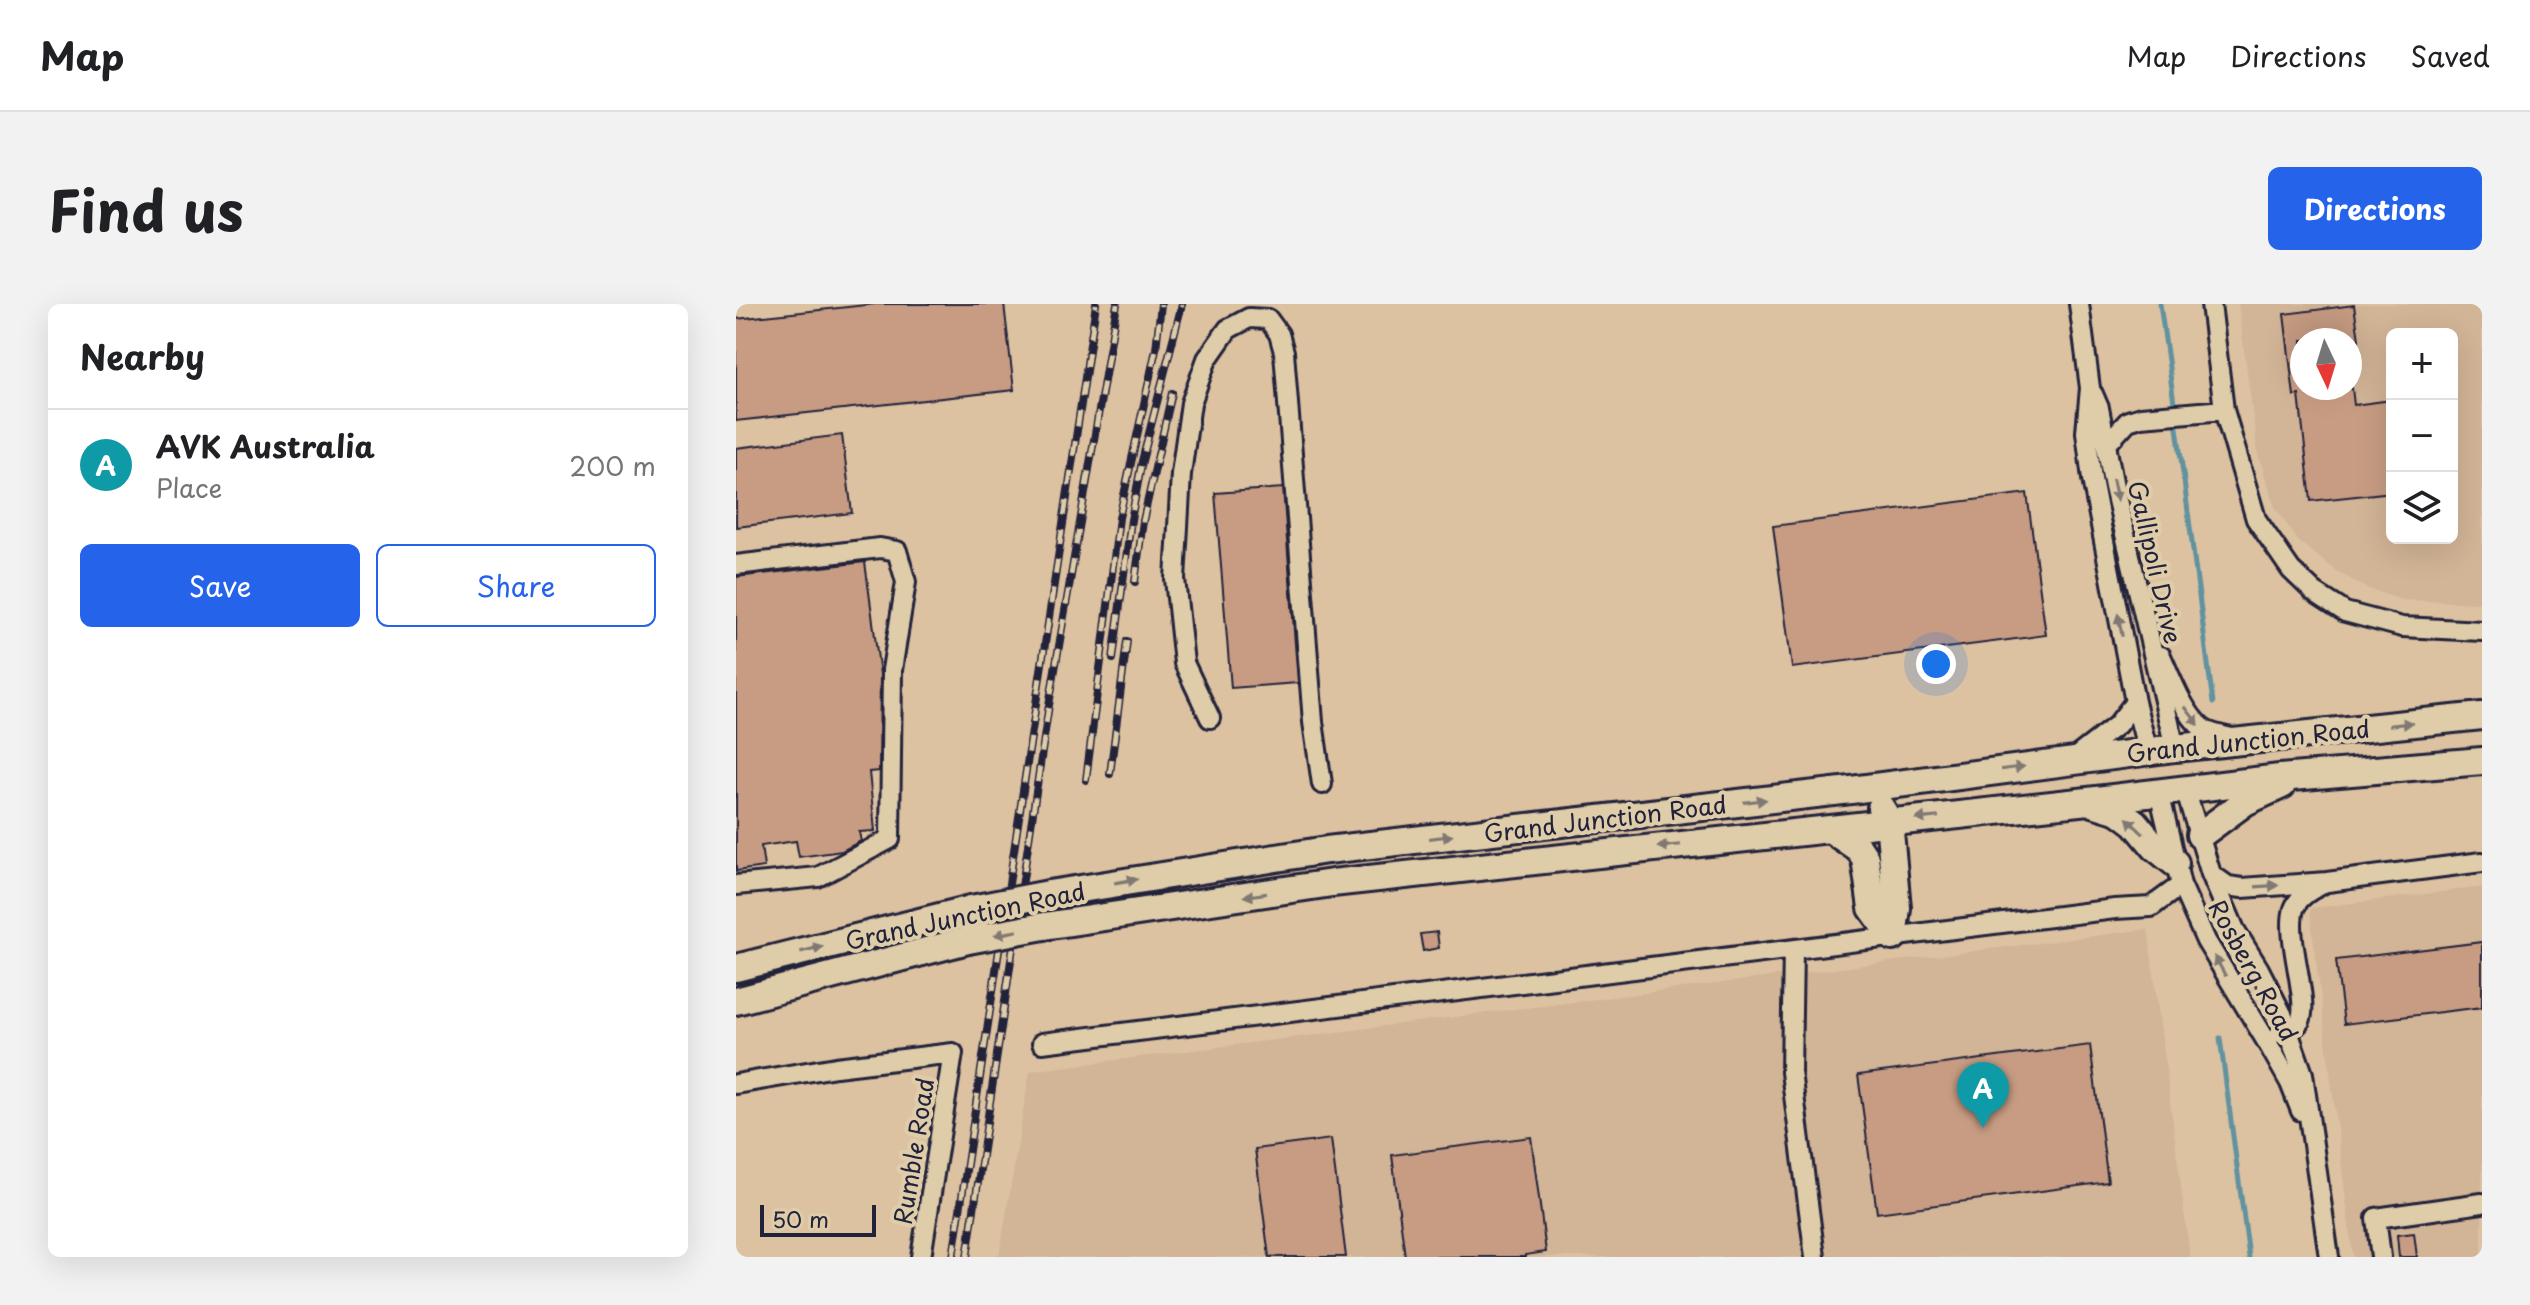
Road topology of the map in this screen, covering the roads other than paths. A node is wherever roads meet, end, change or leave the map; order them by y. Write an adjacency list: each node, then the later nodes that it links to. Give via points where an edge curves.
1 (2079, 304): 3 (street, Gallipoli Drive)
2 (2211, 304): 4 (street)
3 (2090, 388): 5 (street, Gallipoli Drive); 9 (street, Gallipoli Drive, one-way to 3, via 2092,479 2086,432)
4 (2224, 410): 5 (street, via 2128,421); 8 (street, via 2256,519 2291,570 2314,592 2345,612 2402,627)
5 (2106, 445): 7 (street, Gallipoli Drive, one-way to 7)
6 (736, 565): 29 (street, via 880,548 897,551 906,582 892,670 890,839 818,877)
7 (2145, 621): 12 (street, one-way to 12, via 2182,702 2201,727); 13 (street, Gallipoli Drive)
8 (2482, 631)
9 (2135, 702): 14 (street, Gallipoli Drive); 15 (street, via 2117,725)
10 (2482, 716): 12 (highway, Grand Junction Road, one-way to 10)
11 (1210, 718): 18 (street, via 1184,663 1175,579 1191,403 1207,359 1228,329 1249,318 1268,319 1284,352)
12 (2240, 740): 13 (highway, Grand Junction Road)
13 (2175, 748): 14 (highway, Grand Junction Road); 20 (highway)
14 (2148, 752): 15 (highway, Grand Junction Road); 20 (highway)
15 (2071, 761): 19 (highway, Grand Junction Road, one-way to 15)
16 (2482, 761): 17 (highway, Grand Junction Road)
17 (2304, 776): 20 (highway, Grand Junction Road); 24 (highway, via 2245,802)
18 (1322, 784)
19 (1851, 790): 22 (highway, via 1878,803); 32 (highway, Grand Junction Road, one-way to 19, bridge, via 1049,894 1327,850)
20 (2172, 791): 21 (highway, Grand Junction Road); 24 (street, Rosberg Road); 26 (street, Rosberg Road)
21 (2088, 801): 22 (highway, Grand Junction Road, one-way to 22); 26 (highway, one-way to 21, via 2135,823 2119,811)
22 (1889, 821): 23 (highway, Grand Junction Road); 30 (highway, via 1897,908)
23 (1830, 829): 30 (highway, via 1865,858 1872,908); 33 (highway, Grand Junction Road, one-way to 33, bridge, via 1332,883 1044,926 968,940)
24 (2200, 835): 27 (street, Rosberg Road)
25 (2482, 862): 28 (street)
26 (2178, 874): 30 (street, via 2151,907); 34 (street, Rosberg Road, one-way to 26, via 2206,941)
27 (2211, 874): 28 (street, one-way to 28, via 2242,888); 35 (street, Rosberg Road)
28 (2327, 882): 35 (street, via 2306,892 2294,908 2292,936 2302,1009 2300,1021)
29 (736, 885)
30 (1893, 937): 31 (street)
31 (1793, 950): 36 (street); 41 (street, via 1791,1072)
32 (736, 968)
33 (736, 1001)
34 (2261, 1031): 35 (street); 38 (street, Rosberg Road, via 2290,1083)
35 (2289, 1031): 38 (street, Rosberg Road, via 2303,1074)
36 (1042, 1043)
37 (736, 1084): 40 (street, Rumble Road, via 953,1053)
38 (2316, 1167): 42 (street, Rosberg Road)
39 (2482, 1203): 43 (street, via 2376,1218)
40 (921, 1257)
41 (1815, 1257)
42 (2329, 1257)
43 (2381, 1257)

